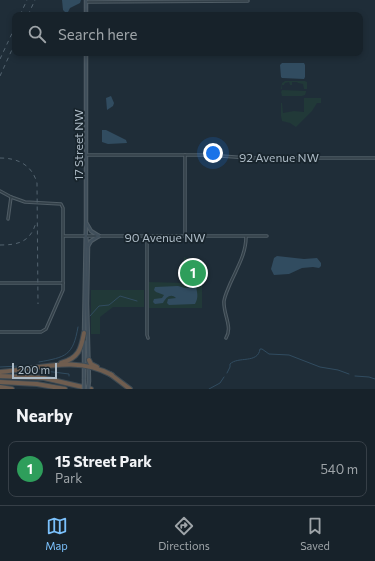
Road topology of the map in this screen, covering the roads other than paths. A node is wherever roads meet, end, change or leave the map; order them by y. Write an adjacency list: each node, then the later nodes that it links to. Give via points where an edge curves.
1 (86, 1): 2 (street); 3 (main road)
2 (248, 1)
3 (86, 12)
4 (86, 56): 5 (main road, 17 Street NW)
5 (87, 155): 6 (street, 92 Avenue NW); 11 (main road, 17 Street NW)
6 (185, 155): 7 (street, 92 Avenue NW); 17 (street)
7 (375, 158)
8 (0, 191): 9 (street)
9 (11, 197): 10 (street); 12 (street, via 30,203 63,205)
10 (8, 219)
11 (86, 222): 13 (main road, 17 Street NW); 14 (main road, via 90,230)
12 (64, 236): 13 (street, 90 Avenue NW); 21 (street)
13 (86, 236): 14 (street, 90 Avenue NW); 19 (main road, 17 Street NW); 23 (main road, 17 Street NW)
14 (99, 236): 15 (street, 90 Avenue NW); 19 (main road, via 91,241)
15 (147, 236): 17 (street, 90 Avenue NW); 24 (street)
16 (267, 236): 18 (street, 90 Avenue NW)
17 (185, 237): 18 (street, 90 Avenue NW)
18 (246, 237): 25 (street, via 245,251 224,300 228,324)
19 (88, 247): 26 (main road, 17 Street NW)
20 (0, 283): 21 (street)
21 (63, 283): 22 (street, via 63,292 46,329 41,332)
22 (0, 332)
23 (84, 333): 27 (highway, via 76,355); 28 (main road, 17 Street NW)
24 (148, 338)
25 (226, 338)
26 (89, 360): 28 (main road, 17 Street NW); 30 (highway, via 93,365)
27 (55, 364): 28 (highway); 29 (highway)
28 (86, 366): 30 (highway); 36 (main road, 17 Street NW, bridge); 37 (main road, 17 Street NW, bridge)
29 (0, 372)
30 (112, 375): 38 (highway)
31 (0, 376): 37 (highway, via 44,378)
32 (0, 382): 35 (highway)
33 (0, 387): 34 (highway)
34 (12, 389)
35 (65, 389)
36 (84, 389)
37 (90, 389)
38 (130, 389)

